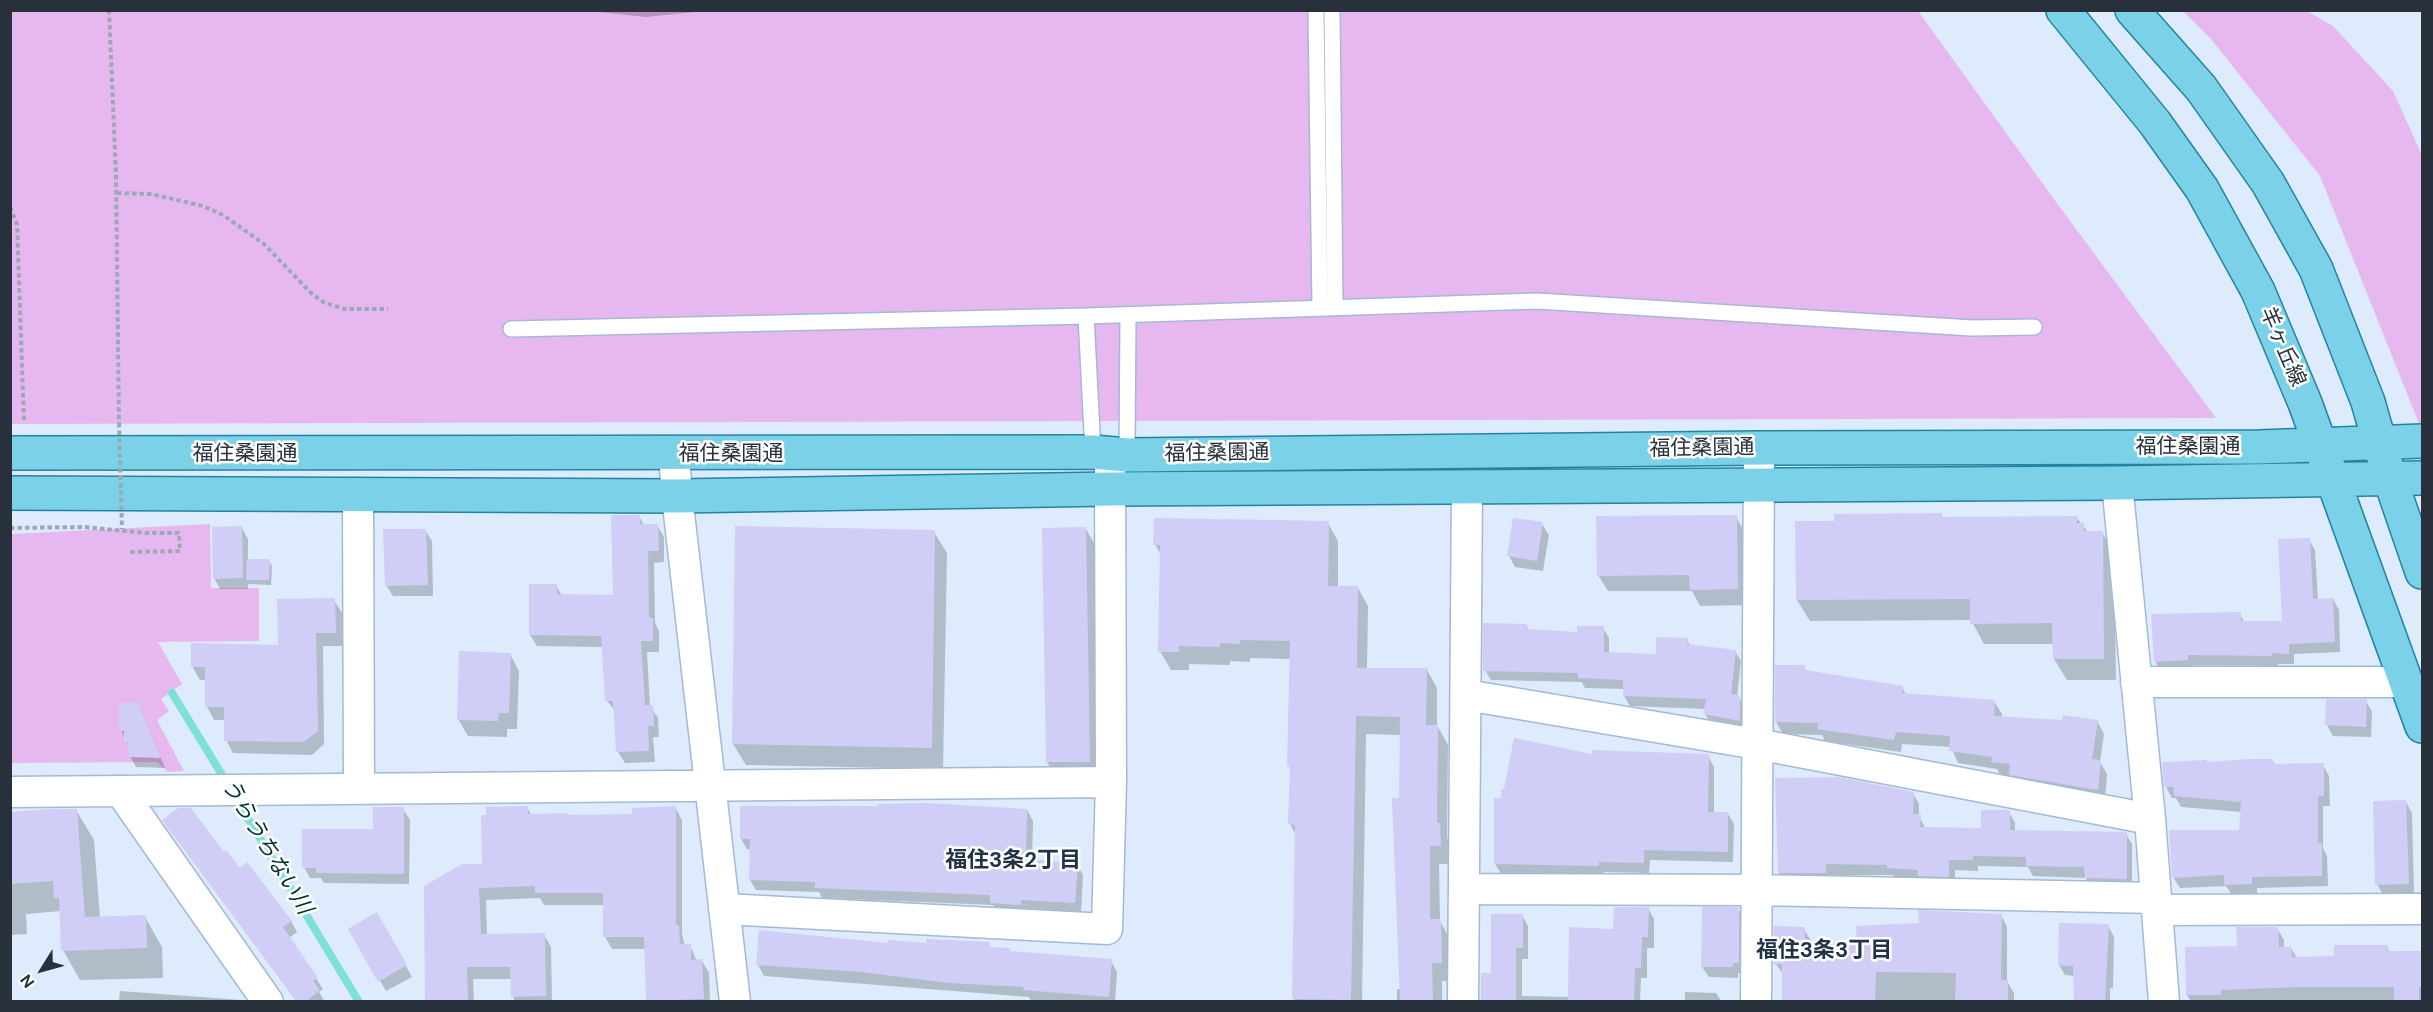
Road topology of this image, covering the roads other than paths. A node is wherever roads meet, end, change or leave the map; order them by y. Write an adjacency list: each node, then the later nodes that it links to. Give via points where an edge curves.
1 (1316, 10): 5 (lane)
2 (1332, 10): 5 (lane)
3 (2063, 10): 12 (main road, 羊ヶ丘線, via 2155,123 2202,189 2258,291)
4 (2132, 10): 11 (main road, via 2201,88 2268,183 2316,269 2368,402)
5 (1328, 308): 6 (lane); 8 (lane, via 1537,301 1972,328)
6 (1128, 315): 7 (lane); 16 (lane)
7 (1086, 316): 9 (lane); 16 (lane)
8 (2034, 327)
9 (511, 329)
10 (2422, 441): 11 (main road, 福住桑園通)
11 (2379, 443): 12 (main road, 福住桑園通); 18 (main road)
12 (2320, 445): 13 (main road, 福住桑園通); 19 (main road, 羊ヶ丘線)
13 (1759, 448): 16 (main road, 福住桑園通); 21 (street)
14 (10, 453): 15 (main road, 福住桑園通)
15 (674, 454): 16 (main road, 福住桑園通); 26 (street)
16 (1110, 454): 23 (street)
17 (2422, 478): 18 (main road, 福住桑園通)
18 (2390, 479): 19 (main road, 福住桑園通); 27 (main road)
19 (2332, 480): 20 (main road, 福住桑園通); 29 (main road, 羊ヶ丘線)
20 (2117, 483): 21 (main road, 福住桑園通); 28 (street)
21 (1760, 485): 22 (main road, 福住桑園通); 32 (street)
22 (1467, 488): 23 (main road, 福住桑園通); 30 (street)
23 (1112, 489): 26 (main road, 福住桑園通); 33 (street)
24 (10, 492): 25 (main road, 福住桑園通)
25 (358, 493): 26 (main road, 福住桑園通); 35 (street)
26 (677, 496): 34 (street)
27 (2422, 572)
28 (2136, 682): 29 (street); 38 (street)
29 (2406, 682): 31 (main road, 羊ヶ丘線)
30 (1466, 695): 32 (street); 39 (street)
31 (2422, 726)
32 (1757, 744): 38 (street); 40 (street)
33 (1112, 782): 34 (street); 42 (street, via 1107,929)
34 (711, 786): 35 (street); 42 (street)
35 (359, 789): 37 (street)
36 (10, 792): 37 (street)
37 (121, 792): 44 (street)
38 (2150, 819): 41 (street)
39 (1466, 889): 40 (street); 46 (street)
40 (1757, 890): 41 (street); 47 (street)
41 (2157, 904): 43 (street); 48 (street)
42 (724, 909): 45 (street)
43 (2422, 909)
44 (268, 1002)
45 (735, 1002)
46 (1463, 1002)
47 (1756, 1002)
48 (2164, 1002)

